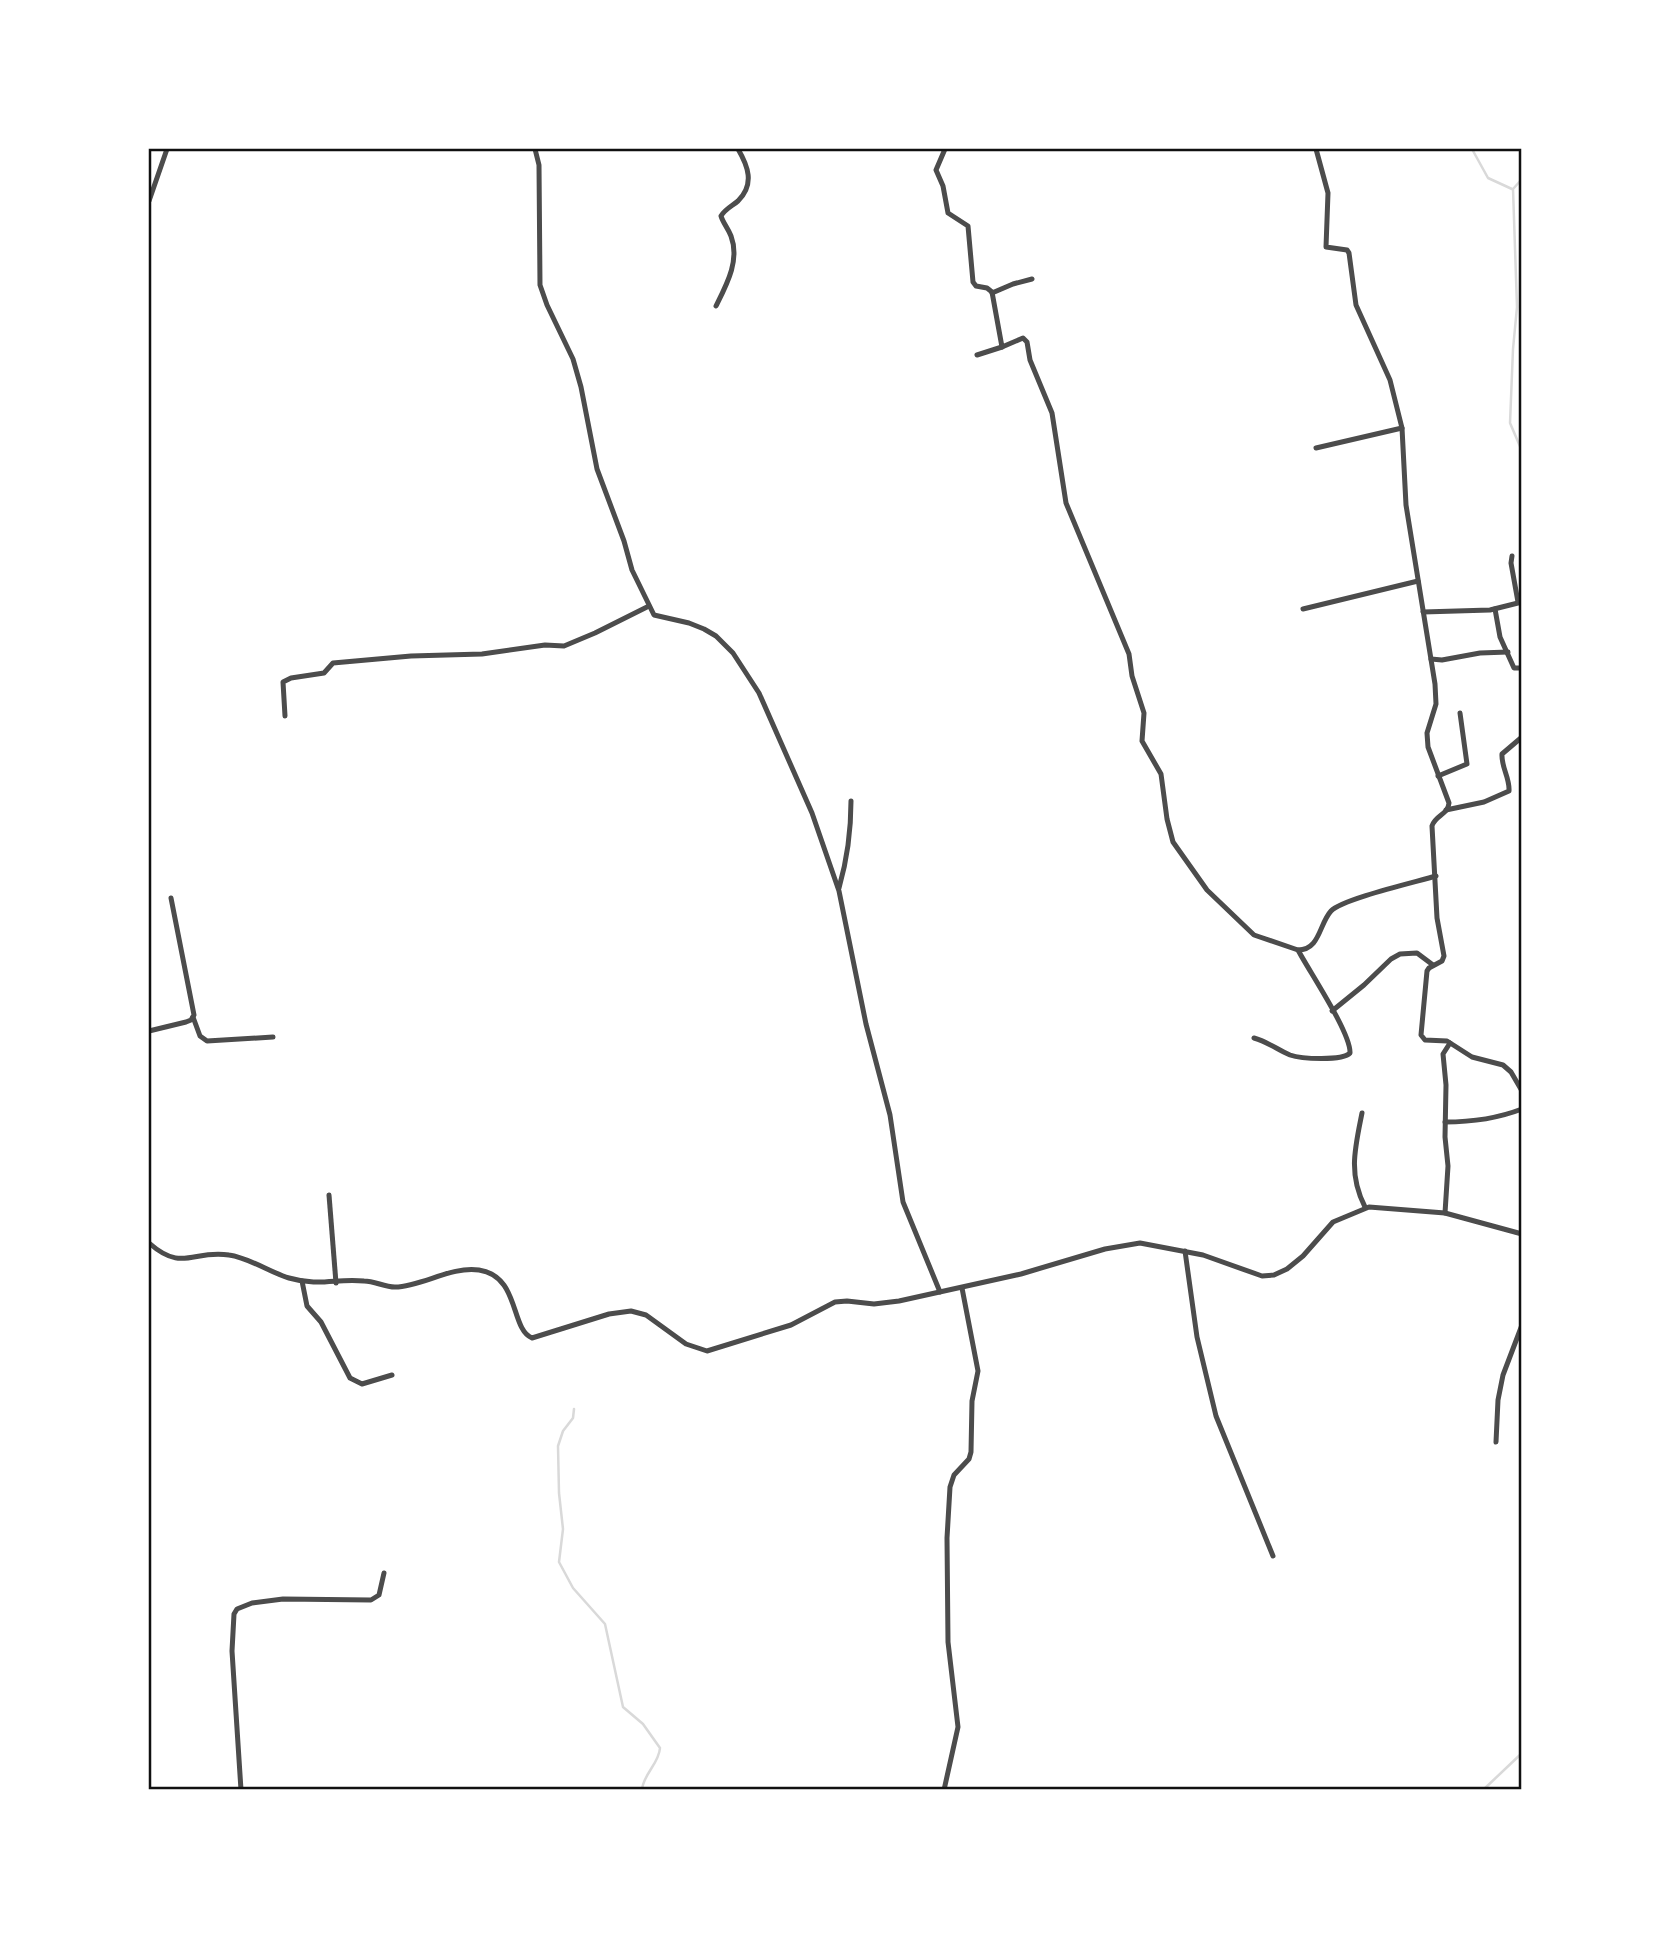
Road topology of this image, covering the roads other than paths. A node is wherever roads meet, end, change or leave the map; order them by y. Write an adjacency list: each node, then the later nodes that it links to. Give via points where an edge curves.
1 (167, 149): 6 (street)
2 (535, 149): 17 (street, via 540,285 573,359 597,469)
3 (738, 149): 9 (street, via 749,174 743,195 722,212 735,252)
4 (946, 149): 8 (street, via 936,170 948,213 968,226 975,284)
5 (1316, 149): 12 (street, via 1328,193 1326,247 1349,253 1356,305 1390,380)
6 (149, 201)
7 (1032, 279): 8 (street)
8 (992, 293): 10 (street)
9 (716, 306)
10 (1002, 347): 11 (street); 33 (street, via 1023,338 1027,342 1052,413 1066,503 1129,654 1144,713 1142,741 1161,774 1173,842 1207,890 1254,935)
11 (977, 355)
12 (1402, 428): 13 (street); 15 (street, via 1406,505)
13 (1317, 448)
14 (1512, 556): 16 (street)
15 (1418, 581): 18 (street); 20 (street)
16 (1520, 602): 19 (street)
17 (649, 606): 25 (street, via 569,645 333,663 324,673 283,682); 31 (street, via 657,617 689,623 716,636 742,666 759,693 821,834)
18 (1303, 609)
19 (1495, 609): 20 (street); 21 (street)
20 (1423, 612): 22 (street)
21 (1508, 652): 22 (street); 23 (street, via 1514,668)
22 (1431, 659): 27 (street, via 1436,704 1427,733)
23 (1522, 668)
24 (1460, 713): 27 (street, via 1467,764)
25 (285, 716)
26 (1522, 737): 29 (street, via 1502,754 1508,792)
27 (1438, 776): 29 (street, via 1449,803)
28 (851, 801): 31 (street)
29 (1446, 810): 30 (street, via 1432,825)
30 (1436, 876): 33 (street, via 1335,908 1312,945); 34 (street, via 1444,956)
31 (839, 891): 54 (street, via 890,1115 903,1202)
32 (171, 898): 36 (street)
33 (1298, 950): 35 (street)
34 (1433, 965): 35 (street, via 1417,953 1400,954); 40 (street, via 1426,976 1421,1035 1425,1040)
35 (1332, 1011): 39 (street, via 1350,1046 1346,1057 1292,1056)
36 (193, 1017): 37 (street); 38 (street, via 200,1036 207,1041)
37 (149, 1031)
38 (273, 1037)
39 (1254, 1038)
40 (1450, 1043): 41 (street, via 1472,1057 1507,1068); 44 (street, via 1443,1054)
41 (1522, 1091)
42 (1522, 1109): 44 (street, via 1493,1119)
43 (1362, 1113): 46 (street, via 1354,1172)
44 (1445, 1122): 47 (street)
45 (329, 1195): 52 (street)
46 (1365, 1207): 47 (street); 50 (street, via 1333,1222 1303,1256 1274,1275 1252,1273)
47 (1445, 1213): 48 (street)
48 (1522, 1234)
49 (149, 1243): 51 (street, via 170,1258 233,1255)
50 (1185, 1251): 53 (street, via 1149,1243 1128,1244); 58 (street, via 1197,1337 1216,1416)
51 (302, 1282): 52 (street); 56 (street, via 307,1306 321,1322 349,1378 362,1384)
52 (336, 1283): 54 (street, via 365,1280 396,1287 483,1270 503,1284 524,1331 532,1338 631,1311 646,1315 686,1344 706,1351 790,1325 835,1302 886,1303)
53 (961, 1289): 54 (street); 61 (street, via 978,1371 971,1452 950,1487 948,1642 958,1727)
54 (940, 1292)
55 (1522, 1325): 57 (street, via 1503,1375)
56 (392, 1375)
57 (1496, 1442)
58 (1273, 1556)
59 (384, 1573): 60 (street, via 379,1595 370,1600 283,1599 237,1609 232,1651)
60 (241, 1790)
61 (944, 1790)

